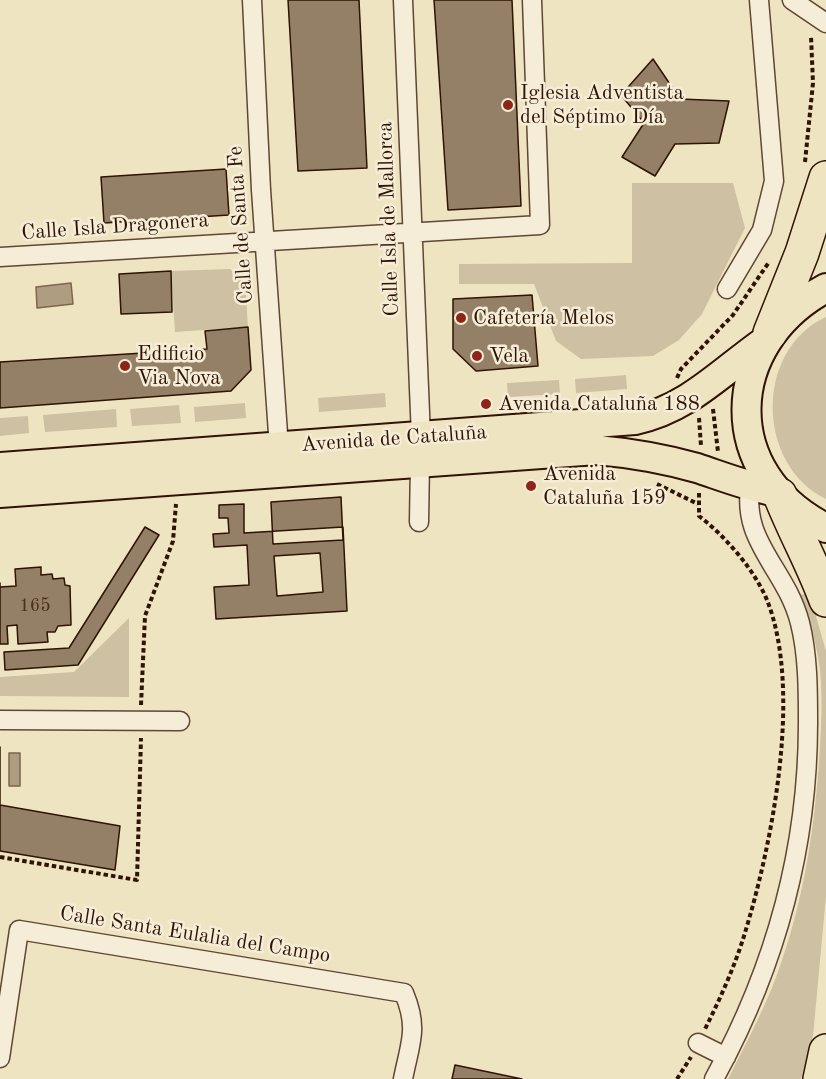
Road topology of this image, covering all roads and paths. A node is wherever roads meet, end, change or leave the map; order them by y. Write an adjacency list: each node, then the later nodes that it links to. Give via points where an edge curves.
1 (252, 0): 10 (street, Calle de Santa Fe)
2 (403, 0): 9 (street, Calle Isla de Mallorca)
3 (532, 0): 9 (street, Calle Isla Dragonera, via 540,225)
4 (759, 0): 14 (street, via 774,182 762,230)
5 (792, 0): 6 (street)
6 (809, 11): 7 (street); 8 (path, via 813,83 809,136)
7 (826, 23)
8 (814, 175): 15 (highway, via 802,253)
9 (412, 232): 10 (street, Calle Isla Dragonera); 19 (street, Calle Isla de Mallorca)
10 (264, 240): 12 (street, Calle Isla Dragonera); 18 (street, Calle de Santa Fe)
11 (773, 255): 16 (path, via 738,309)
12 (0, 257)
13 (826, 288): 15 (main road, Avenida de Cataluña, via 793,309)
14 (727, 289)
15 (768, 337): 19 (main road, Avenida de Cataluña, via 690,399 652,416); 22 (main road, Avenida de Cataluña, via 756,359 747,398 749,428)
16 (677, 377)
17 (713, 406): 20 (path)
18 (279, 448): 19 (main road, Avenida de Cataluña); 21 (main road, Avenida de Cataluña)
19 (421, 449): 22 (main road, Avenida de Cataluña, via 627,452); 23 (main road, Avenida de Cataluña); 26 (street, Calle Isla de Mallorca)
20 (719, 456)
21 (0, 467)
22 (769, 491): 27 (main road, Avenida de Cataluña); 28 (highway); 36 (street, via 750,525 788,590 800,623 808,693 808,768 802,830 777,936 760,986)
23 (0, 493)
24 (176, 504): 29 (path, via 173,541 145,616)
25 (698, 510): 34 (path, via 699,516 732,548 767,600 779,640 782,701 779,764 760,876 743,938)
26 (419, 522)
27 (826, 528)
28 (826, 600)
29 (141, 712)
30 (0, 720): 31 (street)
31 (180, 722)
32 (141, 732): 33 (path, via 137,880)
33 (0, 857)
34 (698, 1043): 36 (street); 39 (path)
35 (826, 1051): 41 (highway)
36 (726, 1057): 40 (street)
37 (0, 1058): 38 (street, Calle Santa Eulalia del Campo, via 20,930 404,993 414,1025)
38 (403, 1079)
39 (677, 1079)
40 (714, 1079)
41 (820, 1079)

